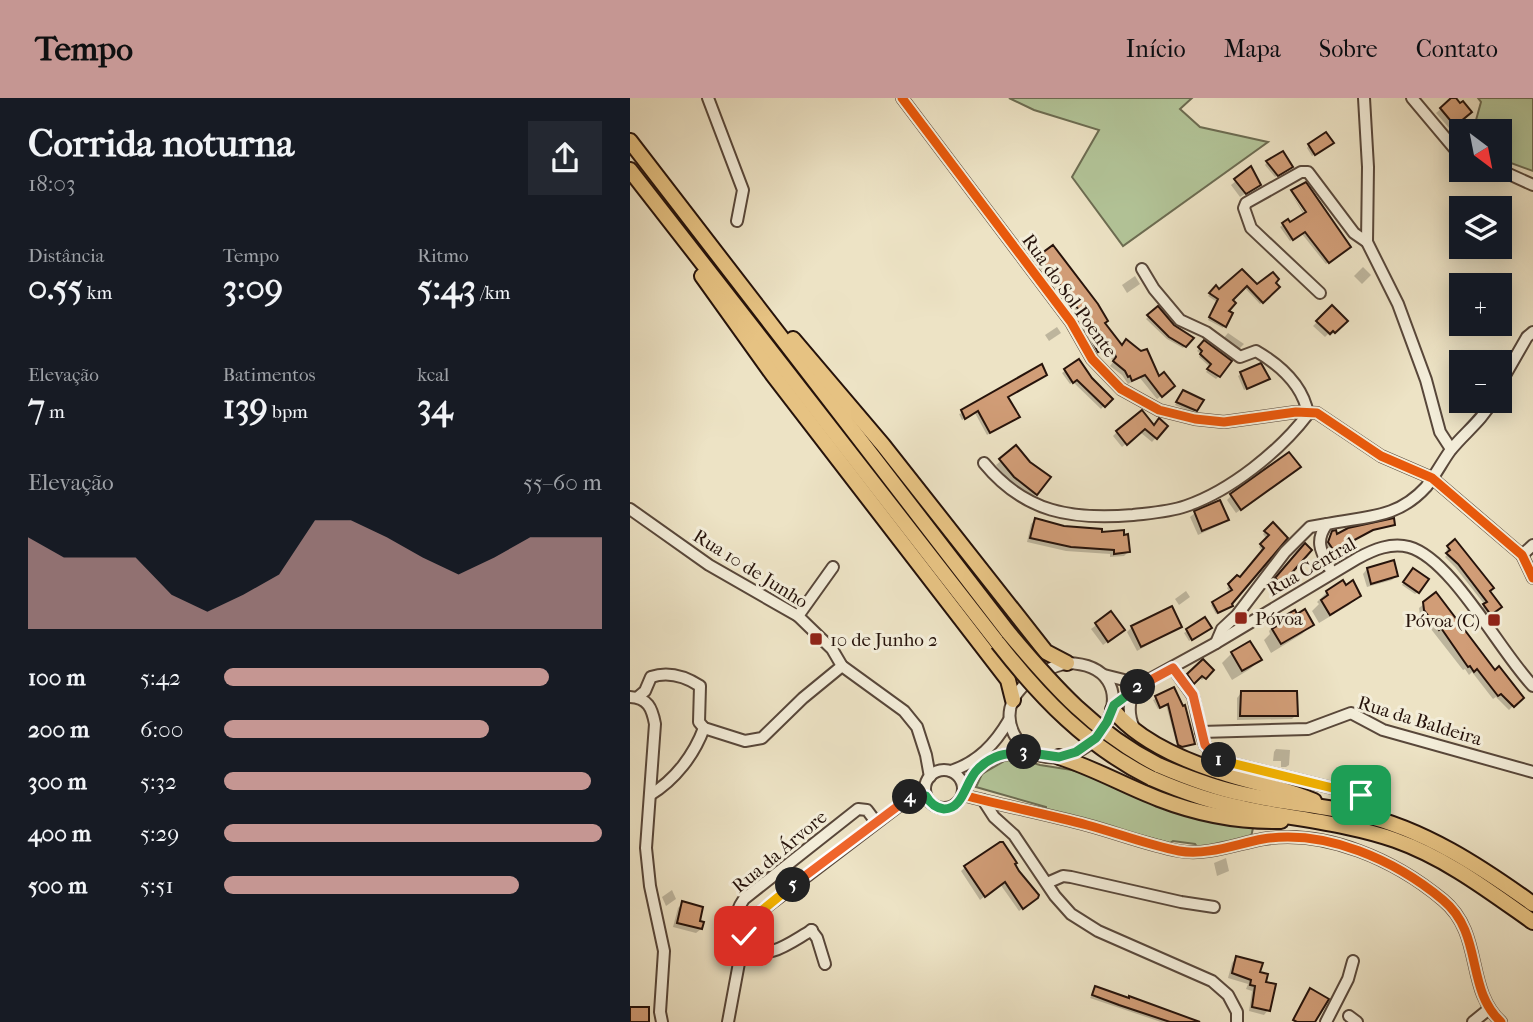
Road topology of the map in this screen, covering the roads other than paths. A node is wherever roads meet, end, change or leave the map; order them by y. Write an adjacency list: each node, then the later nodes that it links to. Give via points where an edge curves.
1 (708, 98): 10 (street, via 743,190)
2 (902, 98): 19 (street, Rua do Sol Poente, via 1071,322 1092,359 1121,389 1159,410 1195,419 1224,422)
3 (1364, 98): 13 (street)
4 (1412, 98): 6 (street)
5 (630, 141): 12 (highway)
6 (1449, 142)
7 (630, 170): 11 (highway)
8 (1512, 175): 9 (street)
9 (1533, 185)
10 (737, 220)
11 (675, 225): 31 (highway); 41 (highway, via 694,265 1008,680)
12 (705, 239): 31 (highway); 33 (highway, via 883,445 1046,652)
13 (1367, 242): 15 (street, via 1354,233 1308,172 1246,203 1251,228); 20 (street, via 1398,303 1440,432)
14 (1142, 269): 19 (street, via 1180,320 1240,357 1256,351 1276,363 1306,402)
15 (1320, 293)
16 (1533, 332): 17 (street)
17 (1512, 363)
18 (1486, 413): 20 (street)
19 (1308, 414): 21 (street, via 1255,466 1213,494 1155,513 1104,517 1052,511 1011,490); 22 (street, via 1317,413 1381,456)
20 (1451, 450): 22 (street)
21 (984, 463)
22 (1432, 478): 24 (street, via 1392,512); 26 (street)
23 (630, 509): 30 (street, Rua 10 de Junho, via 709,565)
24 (1327, 524): 28 (street, via 1318,541); 32 (street, via 1310,527 1294,542 1222,629)
25 (1533, 545): 26 (street)
26 (1522, 555): 29 (street)
27 (833, 567): 30 (street)
28 (1332, 573): 32 (street, Rua Central); 38 (street, Rua Central, via 1372,550 1407,546 1420,551 1446,572)
29 (1533, 578)
30 (798, 616): 34 (street, Rua 10 de Junho, via 832,649)
31 (1003, 638): 49 (highway, bridge, via 1085,717)
32 (1216, 643): 35 (street, Rua Central)
33 (1067, 663): 36 (street, via 1084,665); 41 (street, via 1034,676)
34 (842, 666): 44 (street, via 762,738 745,741); 51 (street, Rua 10 de Junho, via 904,711 917,727)
35 (1173, 668): 37 (street, Rua Central); 46 (street, via 1193,695)
36 (1102, 675): 37 (street); 42 (street, via 1111,688)
37 (1146, 682): 39 (street, Rua Central)
38 (1533, 685)
39 (1133, 691): 42 (street, Rua Central); 45 (street, via 1129,717)
40 (639, 696): 44 (street, via 652,677 688,678 701,687 699,722); 53 (street, via 652,707 655,724)
41 (1013, 700): 43 (street)
42 (1113, 707): 45 (highway); 48 (street, via 1096,738)
43 (1009, 720): 47 (street, via 1017,739); 51 (street, via 990,748)
44 (704, 728): 53 (street, via 684,763 666,785)
45 (1136, 731): 56 (highway, via 1170,752 1219,772 1292,791)
46 (1201, 732): 50 (street, Rua da Baldeira, via 1308,729 1351,713 1383,730); 54 (street, via 1218,760)
47 (1030, 752): 48 (street); 52 (street, via 1007,752 990,759 972,775)
48 (1059, 757): 57 (highway, via 1209,815 1254,822)
49 (1155, 772): 56 (highway); 57 (highway, via 1185,792)
50 (1533, 772)
51 (934, 780): 52 (street, Rua 10 de Junho, via 960,778); 52 (street, via 934,806 956,805); 58 (street)
52 (963, 792): 55 (street)
53 (650, 795): 67 (street, via 646,848 664,951)
54 (1361, 795)
55 (983, 800): 59 (street, via 1014,835); 66 (street, via 1180,852 1290,837 1312,838 1370,854 1427,888 1455,912 1470,940)
56 (1334, 810): 60 (highway, via 1414,832 1450,849)
57 (1307, 820): 62 (highway, via 1394,839 1423,851)
58 (876, 822): 63 (street, via 760,912); 63 (street, Rua da Árvore, via 867,810 858,808 744,898 734,922)
59 (1046, 883): 61 (street, via 1071,877); 69 (street, via 1071,914 1098,931 1221,988 1234,1004)
60 (1533, 904)
61 (1214, 907)
62 (1533, 922)
63 (740, 950): 65 (street, via 774,952 812,930); 68 (street)
64 (1353, 961): 70 (street)
65 (825, 964)
66 (1489, 1009): 71 (street); 72 (street)
67 (662, 1022)
68 (728, 1022)
69 (1237, 1022)
70 (1326, 1022)
71 (1472, 1022)
72 (1501, 1022)

